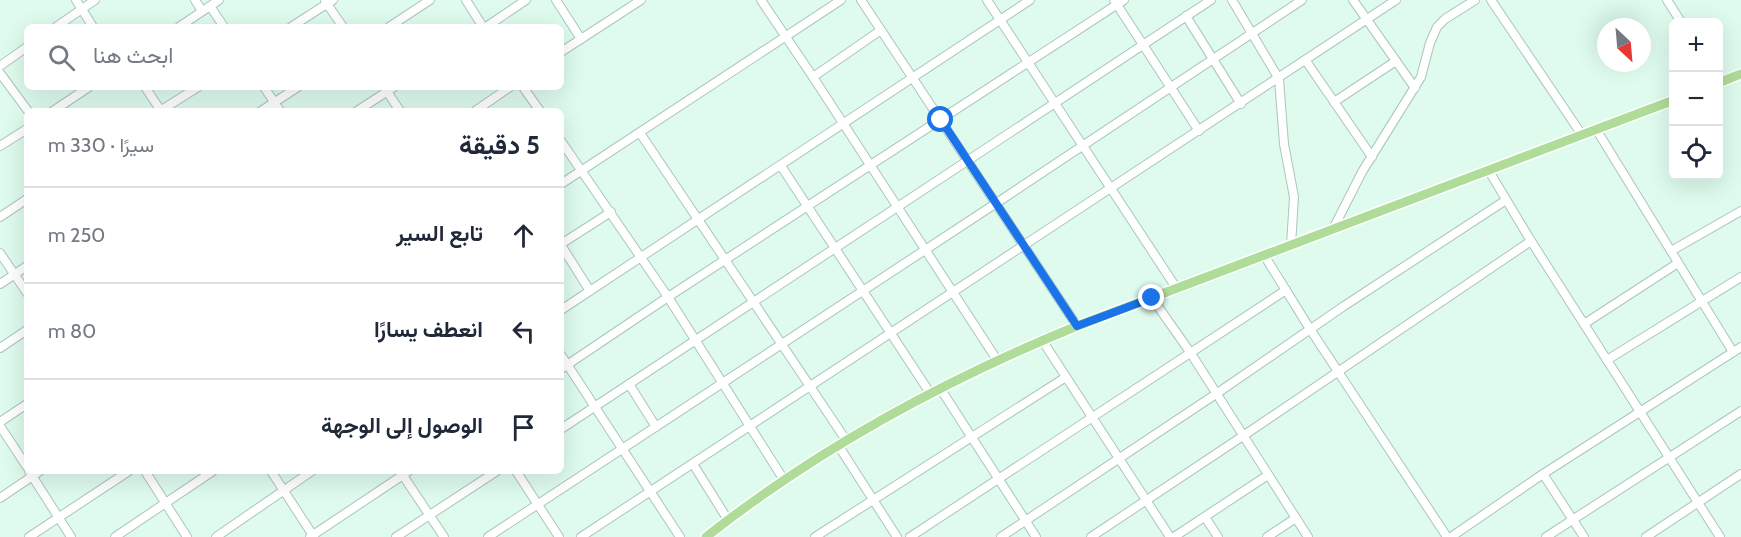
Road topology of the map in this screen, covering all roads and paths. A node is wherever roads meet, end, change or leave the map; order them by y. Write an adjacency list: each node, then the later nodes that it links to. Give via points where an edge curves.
1 (76, 0): 28 (street)
2 (95, 0): 28 (street)
3 (195, 0): 29 (street)
4 (219, 0): 27 (street)
5 (430, 0): 40 (street)
6 (466, 0): 41 (street)
7 (526, 0): 42 (street)
8 (556, 0): 46 (street)
9 (641, 0): 46 (street)
10 (760, 0): 45 (street)
11 (841, 0): 45 (street)
12 (861, 0): 43 (street)
13 (987, 0): 32 (street)
14 (1030, 0): 32 (street)
15 (1125, 0): 25 (street)
16 (1211, 0): 30 (street)
17 (1232, 0): 44 (street)
18 (1302, 0): 26 (street)
19 (1353, 0): 33 (street)
20 (1396, 0): 33 (street)
21 (1474, 0): 62 (street, via 1437,27)
22 (1491, 0): 93 (street)
23 (1667, 0): 31 (street)
24 (328, 1): 38 (street); 39 (street)
25 (1115, 3): 47 (street); 53 (street)
26 (1292, 3): 44 (street)
27 (210, 6): 29 (street); 37 (street)
28 (81, 9): 34 (street); 35 (street)
29 (202, 11): 36 (street)
30 (1186, 16): 47 (street); 50 (street)
31 (1678, 18)
32 (1000, 20): 53 (street); 58 (street)
33 (1366, 20): 51 (street); 52 (street)
34 (60, 24)
35 (91, 24)
36 (183, 24)
37 (222, 24)
38 (295, 24)
39 (341, 24)
40 (394, 24)
41 (483, 24)
42 (490, 24)
43 (881, 30): 57 (street); 58 (street)
44 (1253, 33): 50 (street); 59 (street)
45 (786, 36): 57 (street); 92 (street)
46 (581, 39): 49 (street)
47 (1143, 45): 61 (street); 75 (street)
48 (24, 49): 54 (street)
49 (564, 50)
50 (1213, 59): 61 (street); 76 (street)
51 (1306, 61): 59 (street); 73 (street)
52 (1396, 61): 62 (street); 73 (street)
53 (1029, 64): 75 (street); 87 (street)
54 (0, 66)
55 (0, 73): 77 (street)
56 (1741, 74): 60 (main road)
57 (813, 77): 88 (street)
58 (914, 78): 87 (street); 88 (street)
59 (1279, 79): 76 (street); 117 (street, via 1294,197)
60 (1723, 81)
61 (1171, 88): 91 (street); 96 (street)
62 (1415, 88): 97 (street)
63 (84, 90): 78 (street)
64 (147, 90): 79 (street)
65 (193, 90): 80 (street)
66 (266, 90): 72 (street)
67 (293, 90): 72 (street)
68 (387, 90): 83 (street)
69 (389, 90): 84 (street)
70 (506, 90): 85 (street)
71 (525, 90): 86 (street)
72 (274, 102): 81 (street); 82 (street)
73 (1335, 102): 97 (street)
74 (1669, 102): 89 (main road)
75 (1055, 104): 96 (street); 98 (street)
76 (1241, 104): 91 (street)
77 (26, 108)
78 (58, 108)
79 (159, 108)
80 (166, 108)
81 (265, 108)
82 (278, 108)
83 (361, 108)
84 (398, 108)
85 (479, 108)
86 (538, 108)
87 (941, 120): 98 (street); 100 (street)
88 (844, 124): 99 (street); 100 (street)
89 (1596, 129): 93 (main road); 122 (street)
90 (24, 131): 95 (street)
91 (1199, 131): 104 (street)
92 (640, 133): 101 (street); 113 (street)
93 (1582, 135): 102 (main road)
94 (564, 145): 101 (street)
95 (0, 146)
96 (1083, 146): 104 (street); 107 (street)
97 (1372, 157): 114 (street)
98 (967, 161): 107 (street); 109 (street)
99 (781, 166): 108 (street); 113 (street)
100 (872, 166): 108 (street); 109 (street)
101 (581, 170): 103 (street); 111 (street)
102 (1489, 171): 105 (street); 114 (main road)
103 (564, 182)
104 (1112, 189): 118 (street); 133 (street)
105 (1506, 200): 115 (street); 145 (street)
106 (24, 201): 112 (street)
107 (995, 204): 118 (street); 121 (street)
108 (807, 207): 119 (street); 126 (street)
109 (898, 207): 119 (street); 121 (street)
110 (1741, 211): 122 (street)
111 (611, 212): 116 (street); 125 (street)
112 (0, 217)
113 (699, 220): 125 (street); 126 (street)
114 (1333, 229): 117 (main road)
115 (1531, 241): 143 (street); 158 (street)
116 (564, 243)
117 (1291, 245): 124 (main road)
118 (1023, 246): 137 (street); 144 (street)
119 (834, 249): 136 (street); 141 (street)
120 (564, 250): 135 (street)
121 (926, 250): 136 (street); 137 (street)
122 (1671, 251): 127 (street)
123 (0, 253): 129 (street)
124 (1264, 255): 133 (main road); 134 (street)
125 (642, 258): 135 (street); 138 (street)
126 (726, 260): 138 (street); 141 (street)
127 (1678, 263): 140 (street); 143 (street)
128 (24, 268): 129 (street)
129 (14, 274): 131 (street); 132 (street)
130 (1741, 276): 140 (street)
131 (0, 284)
132 (24, 289)
133 (1177, 289): 139 (main road)
134 (1286, 290): 145 (street); 153 (street)
135 (590, 291): 142 (street)
136 (861, 291): 147 (street); 150 (street)
137 (954, 292): 147 (street); 155 (street)
138 (668, 297): 148 (street); 157 (street)
139 (1152, 298): 144 (main road); 153 (street)
140 (1701, 300): 154 (street); 156 (street)
141 (754, 302): 148 (street); 150 (street)
142 (564, 308)
143 (1584, 324): 156 (street)
144 (1077, 326): 149 (main road)
145 (1310, 329): 158 (street); 165 (street)
146 (24, 332): 152 (street)
147 (891, 334): 162 (street); 164 (street)
148 (695, 340): 160 (street); 161 (street)
149 (1042, 340): 155 (main road); 159 (street)
150 (782, 343): 160 (street); 162 (street)
151 (1741, 347): 154 (street)
152 (0, 348)
153 (1190, 352): 165 (street); 170 (street)
154 (1733, 352): 168 (street)
155 (997, 360): 163 (main road)
156 (1607, 360): 168 (street)
157 (564, 367): 167 (street)
158 (1338, 372): 175 (street); 237 (street)
159 (1066, 377): 170 (street); 176 (street)
160 (722, 383): 173 (street); 174 (street)
161 (629, 384): 167 (street); 173 (street)
162 (811, 387): 174 (street); 177 (street)
163 (940, 387): 164 (main road); 176 (street)
164 (930, 393): 177 (main road)
165 (1216, 394): 175 (street); 181 (street)
166 (24, 406): 171 (street)
167 (595, 407): 172 (street); 178 (street)
168 (1640, 411): 179 (street); 194 (street)
169 (1741, 411): 179 (street)
170 (1093, 417): 181 (street); 197 (street)
171 (0, 424): 180 (street)
172 (564, 427)
173 (656, 427): 178 (street)
174 (750, 427): 182 (street); 198 (street)
175 (1243, 436): 196 (street); 203 (street)
176 (971, 437): 197 (street); 202 (street)
177 (842, 443): 198 (main road); 202 (street)
178 (622, 449): 200 (street); 206 (street)
179 (1670, 457): 204 (street); 211 (street)
180 (24, 459)
181 (1119, 459): 203 (street); 213 (street)
182 (693, 464): 200 (street); 212 (street)
183 (28, 474): 201 (street)
184 (34, 474): 208 (street)
185 (124, 474): 208 (street)
186 (147, 474): 205 (street)
187 (208, 474): 205 (street)
188 (273, 474): 199 (street)
189 (307, 474): 199 (street)
190 (401, 474): 214 (street)
191 (405, 474): 207 (street)
192 (492, 474): 207 (street)
193 (518, 474): 206 (street)
194 (1543, 474): 211 (street); 237 (street)
195 (1741, 474): 204 (street)
196 (1268, 475): 209 (street); 210 (street)
197 (998, 479): 213 (street); 229 (street)
198 (784, 480): 212 (main road)
199 (283, 490): 214 (street); 219 (street)
200 (650, 492): 224 (street); 225 (street)
201 (0, 498)
202 (873, 499): 227 (street); 228 (street)
203 (1146, 500): 232 (street); 233 (street)
204 (1698, 502): 240 (street); 241 (street)
205 (165, 503): 217 (street); 218 (street)
206 (537, 504): 222 (street); 223 (street)
207 (430, 515): 220 (street); 221 (street)
208 (59, 517): 215 (street); 216 (street)
209 (1205, 517): 233 (street); 234 (street)
210 (1296, 518): 235 (street); 236 (street)
211 (1573, 519): 238 (street); 239 (street)
212 (728, 520): 226 (main road)
213 (1026, 521): 230 (street); 231 (street)
214 (312, 536)
215 (29, 537)
216 (71, 537)
217 (115, 537)
218 (187, 537)
219 (216, 537)
220 (396, 537)
221 (444, 537)
222 (488, 537)
223 (559, 537)
224 (581, 537)
225 (680, 537)
226 (706, 537)
227 (814, 537)
228 (897, 537)
229 (910, 537)
230 (1001, 537)
231 (1036, 537)
232 (1091, 537)
233 (1172, 537)
234 (1218, 537)
235 (1267, 537)
236 (1308, 537)
237 (1449, 537)
238 (1546, 537)
239 (1584, 537)
240 (1646, 537)
241 (1720, 537)

